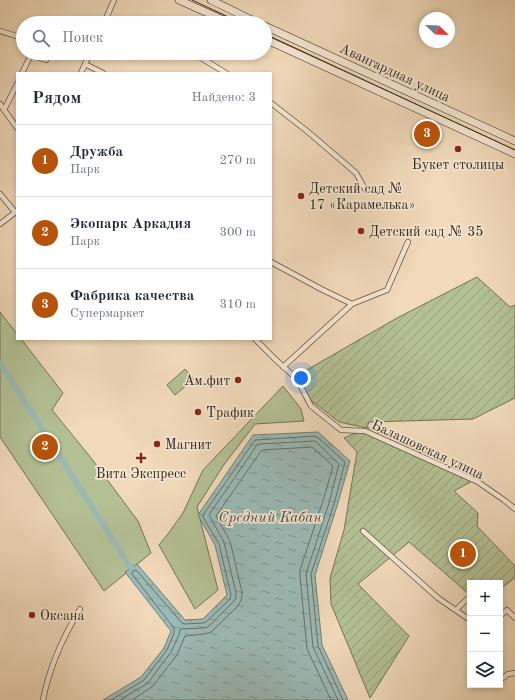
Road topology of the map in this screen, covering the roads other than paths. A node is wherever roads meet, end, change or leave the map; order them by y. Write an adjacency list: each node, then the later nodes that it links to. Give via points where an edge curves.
1 (114, 0): 4 (street)
2 (179, 0): 5 (main road)
3 (211, 0): 6 (main road)
4 (107, 16)
5 (214, 16)
6 (244, 16)
7 (272, 29): 24 (main road, Авангардная улица)
8 (0, 31): 9 (street)
9 (16, 36)
10 (272, 42): 25 (main road, Авангардная улица)
11 (28, 60): 15 (street)
12 (87, 60): 14 (street)
13 (205, 60): 18 (street)
14 (85, 64): 16 (street); 17 (street)
15 (22, 72)
16 (81, 72)
17 (101, 72)
18 (224, 72)
19 (16, 86): 22 (street)
20 (0, 104): 22 (street)
21 (272, 104): 26 (street, via 356,173)
22 (4, 110): 23 (street)
23 (16, 127)
24 (515, 142)
25 (515, 154)
26 (365, 189)
27 (0, 194): 28 (street)
28 (16, 211): 29 (street)
29 (0, 224)
30 (408, 242): 32 (street, via 388,290)
31 (272, 263): 32 (street)
32 (352, 304): 34 (street)
33 (256, 340): 34 (street, Балашовская улица)
34 (283, 367): 35 (street, Балашовская улица, via 297,379 311,406 341,430 365,431 478,482)
35 (515, 509)
36 (363, 531): 39 (street, via 438,598)
37 (467, 599): 39 (street)
38 (80, 609): 45 (street, via 50,672)
39 (456, 610): 41 (street)
40 (503, 613): 42 (street, via 507,610)
41 (467, 618)
42 (515, 618)
43 (515, 673): 44 (street)
44 (503, 678)
45 (43, 700)

